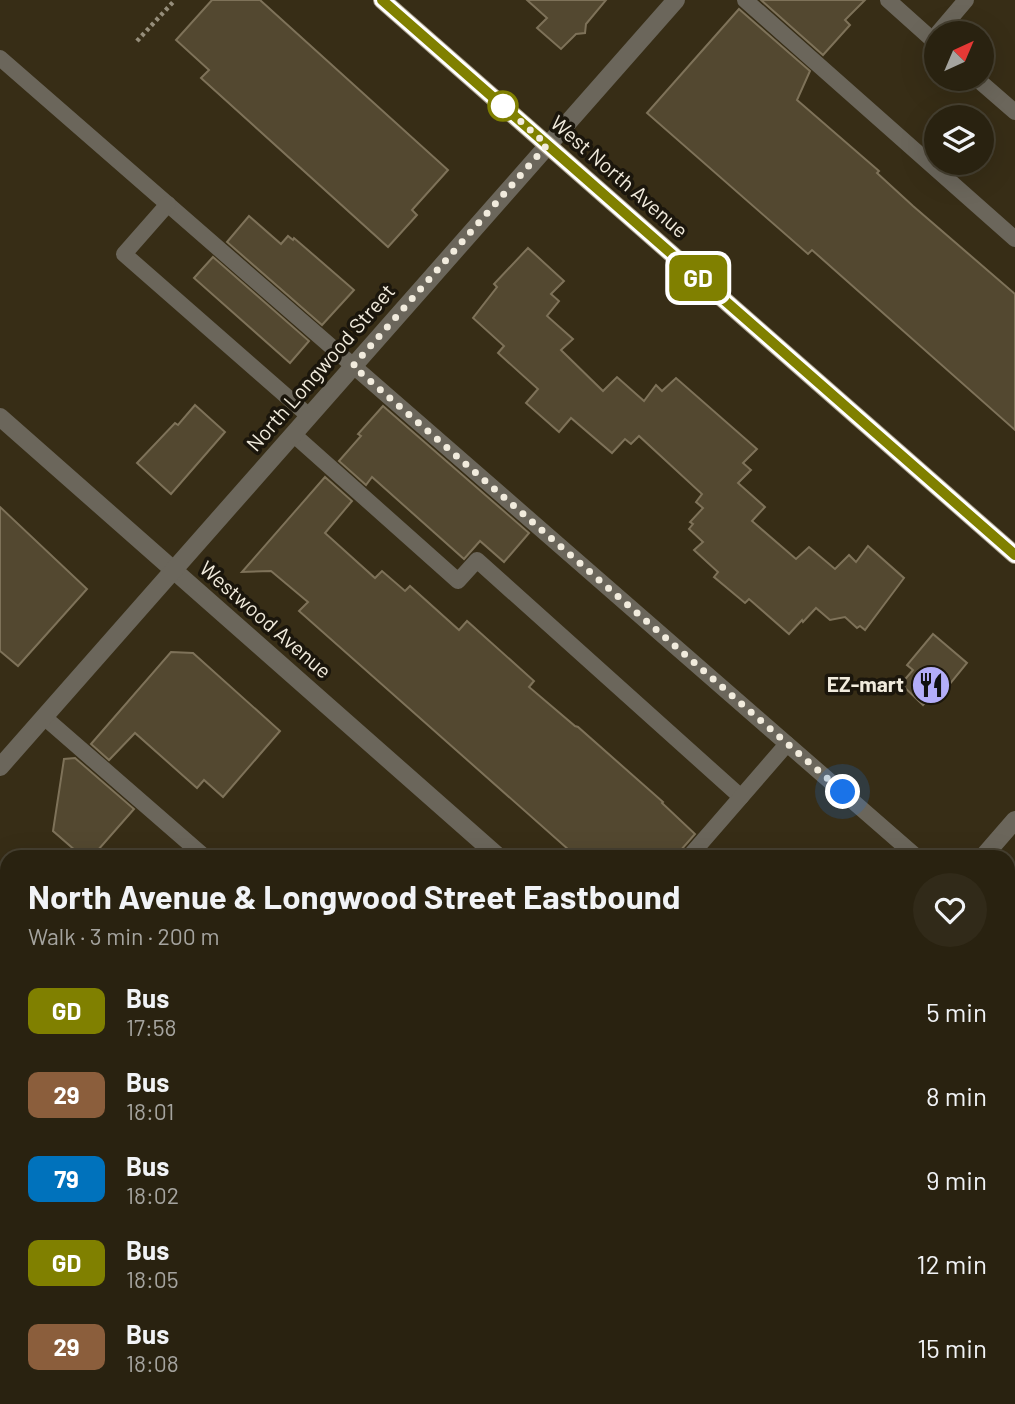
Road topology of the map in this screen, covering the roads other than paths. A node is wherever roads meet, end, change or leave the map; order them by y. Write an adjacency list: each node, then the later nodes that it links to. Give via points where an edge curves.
1 (382, 0): 11 (main road, West North Avenue)
2 (676, 0): 11 (street, North Longwood Street)
3 (745, 0): 13 (lane)
4 (888, 0): 7 (lane)
5 (966, 0): 6 (lane)
6 (949, 21)
7 (924, 28)
8 (0, 58): 12 (lane)
9 (991, 91): 10 (lane)
10 (1015, 112)
11 (547, 145): 14 (street, North Longwood Street); 18 (main road, West North Avenue)
12 (168, 204): 14 (lane); 16 (lane, via 124,254)
13 (1015, 239)
14 (353, 366): 16 (street, North Longwood Street); 21 (lane)
15 (0, 416): 19 (street, Westwood Avenue)
16 (309, 416): 17 (street, North Longwood Street)
17 (293, 433): 19 (street, North Longwood Street); 23 (lane, via 458,581 477,561)
18 (1015, 555)
19 (174, 570): 20 (street, North Longwood Street); 26 (street, Westwood Avenue)
20 (44, 717): 22 (street, North Longwood Street); 25 (lane)
21 (787, 744): 23 (lane); 28 (lane)
22 (0, 767)
23 (741, 797): 27 (lane)
24 (1015, 820): 29 (street)
25 (196, 850)
26 (491, 850)
27 (695, 850)
28 (909, 850)
29 (989, 850)

